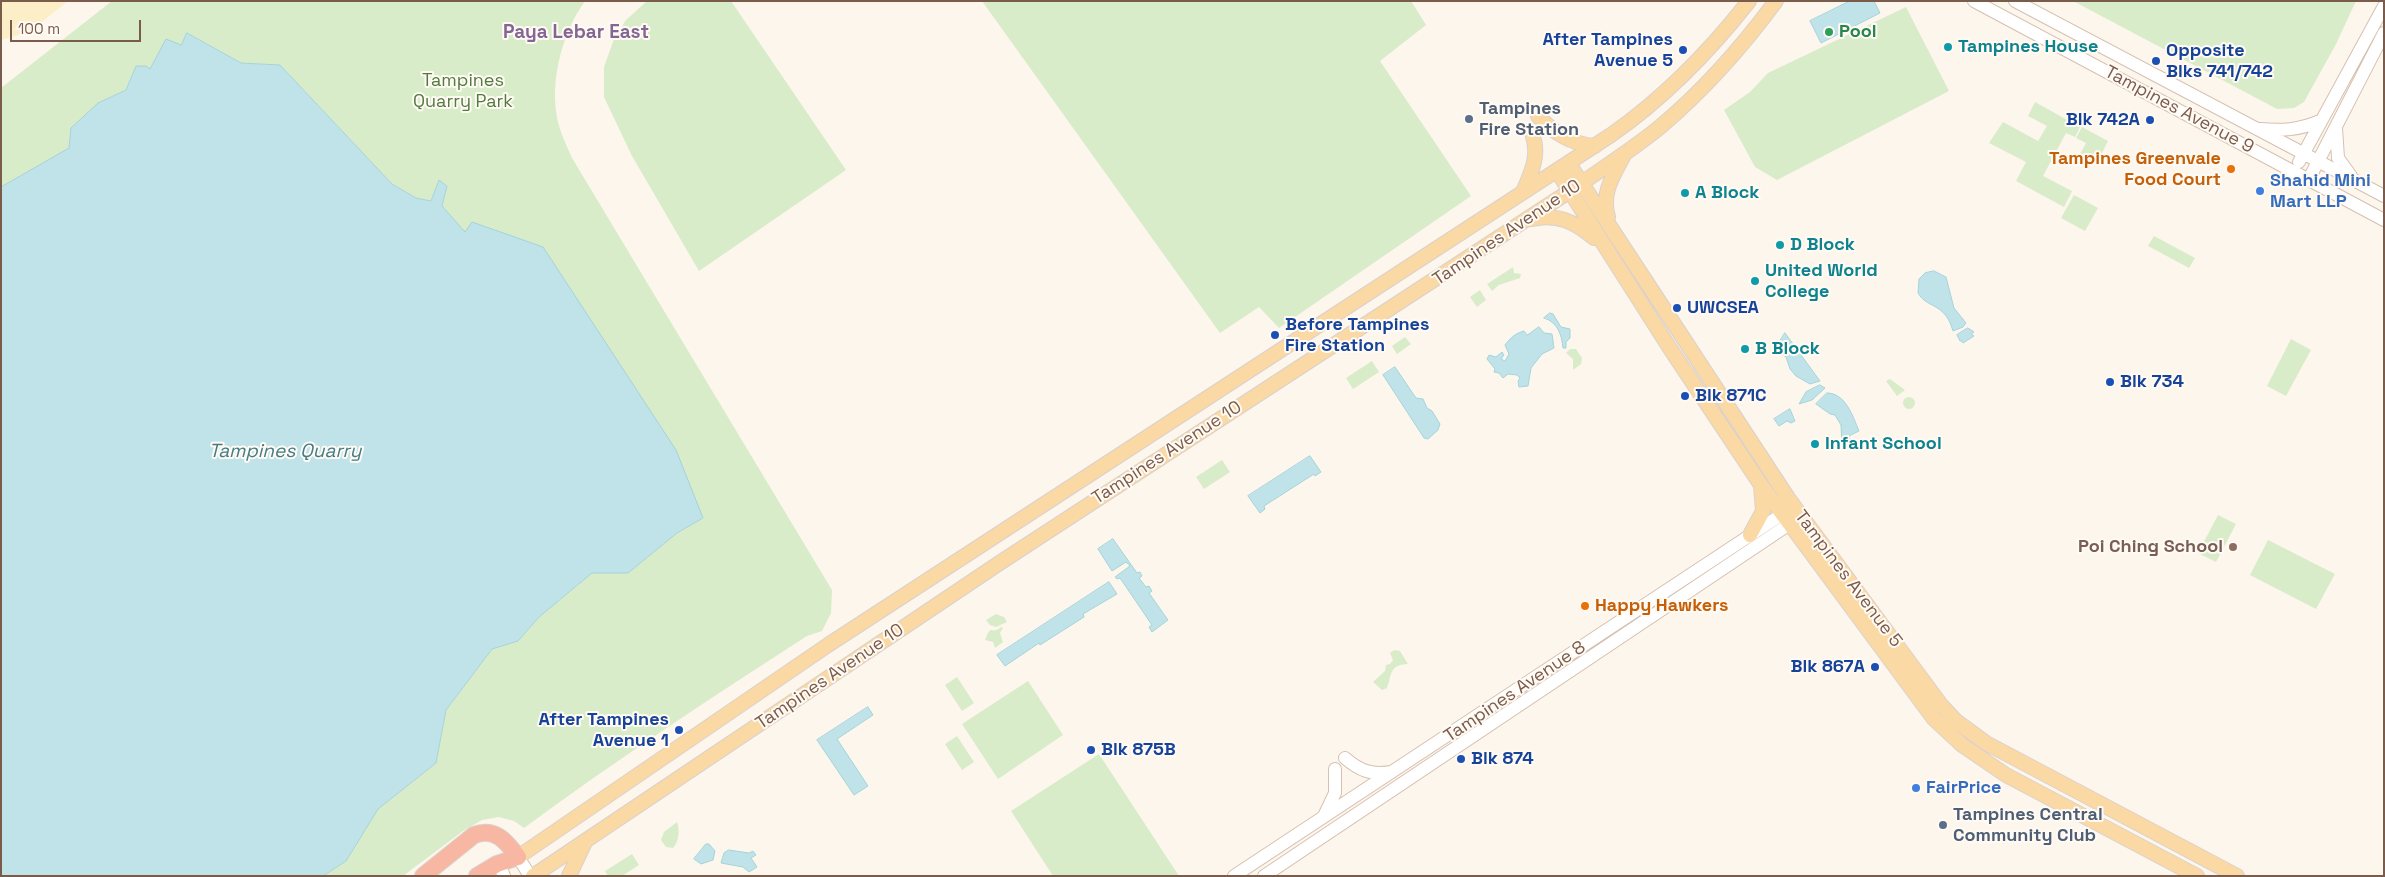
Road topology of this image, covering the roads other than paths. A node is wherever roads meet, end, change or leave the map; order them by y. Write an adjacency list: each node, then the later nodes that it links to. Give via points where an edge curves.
1 (1749, 1): 12 (main road, Tampines Avenue 10, via 1679,81 1644,112)
2 (1776, 1): 13 (main road, Tampines Avenue 10, via 1719,71 1659,127)
3 (1974, 1): 17 (street, Tampines Avenue 9)
4 (2015, 1): 10 (street, Tampines Avenue 9)
5 (2384, 6): 8 (street)
6 (2384, 33): 9 (street)
7 (1538, 116): 12 (main road, via 1558,134)
8 (2320, 121): 10 (street, via 2305,128 2285,131); 14 (street)
9 (2336, 124): 15 (street); 20 (street, via 2338,158)
10 (2253, 128): 14 (street, Tampines Avenue 9)
11 (1532, 133): 23 (main road, via 1536,146 1534,164)
12 (1595, 146): 16 (main road, Tampines Avenue 10)
13 (1626, 152): 21 (main road, Tampines Avenue 10); 27 (main road, via 1605,198)
14 (2302, 154): 15 (street, Tampines Avenue 9); 17 (street)
15 (2318, 162): 19 (street); 20 (street, Tampines Avenue 9)
16 (1569, 164): 18 (main road, Tampines Avenue 10); 21 (main road, Tampines Avenue 5)
17 (2294, 170): 19 (street, Tampines Avenue 9)
18 (1557, 172): 22 (main road, Tampines Avenue 5); 23 (main road, Tampines Avenue 10)
19 (2309, 179): 26 (street, Tampines Avenue 9)
20 (2356, 182): 24 (street, Tampines Avenue 9)
21 (1583, 183): 22 (main road, Tampines Avenue 10); 27 (main road, Tampines Avenue 5)
22 (1570, 191): 25 (main road, Tampines Avenue 10); 28 (main road, Tampines Avenue 5)
23 (1522, 193): 37 (main road, Tampines Avenue 10, via 828,645)
24 (2384, 196)
25 (1530, 219): 28 (main road, via 1545,216 1567,220); 36 (main road, Tampines Avenue 10, via 1078,512)
26 (2384, 220)
27 (1610, 224): 30 (main road, Tampines Avenue 5)
28 (1604, 246): 29 (main road, Tampines Avenue 5)
29 (1761, 485): 30 (main road, Tampines Avenue 5); 31 (main road, via 1763,511)
30 (1792, 515): 31 (street, Tampines Avenue 8); 44 (street, Tampines Avenue 8); 45 (main road, Tampines Avenue 5, via 1934,719 1962,745 2006,775); 46 (main road, Tampines Avenue 5, via 1941,705 1972,734 2004,754)
31 (1750, 535): 34 (street, Tampines Avenue 8)
32 (1345, 758): 34 (street, via 1366,772)
33 (1335, 769): 35 (street, via 1334,800)
34 (1395, 772): 35 (street, Tampines Avenue 8)
35 (1321, 820): 43 (street, Tampines Avenue 8)
36 (586, 841): 41 (main road, Tampines Avenue 10); 42 (main road)
37 (518, 857): 38 (highway); 39 (highway, via 499,836 483,832 474,835); 40 (highway); 41 (street)
38 (500, 874)
39 (423, 876)
40 (477, 876)
41 (531, 876)
42 (570, 876)
43 (1234, 876)
44 (1264, 876)
45 (2196, 876)
46 (2237, 876)

